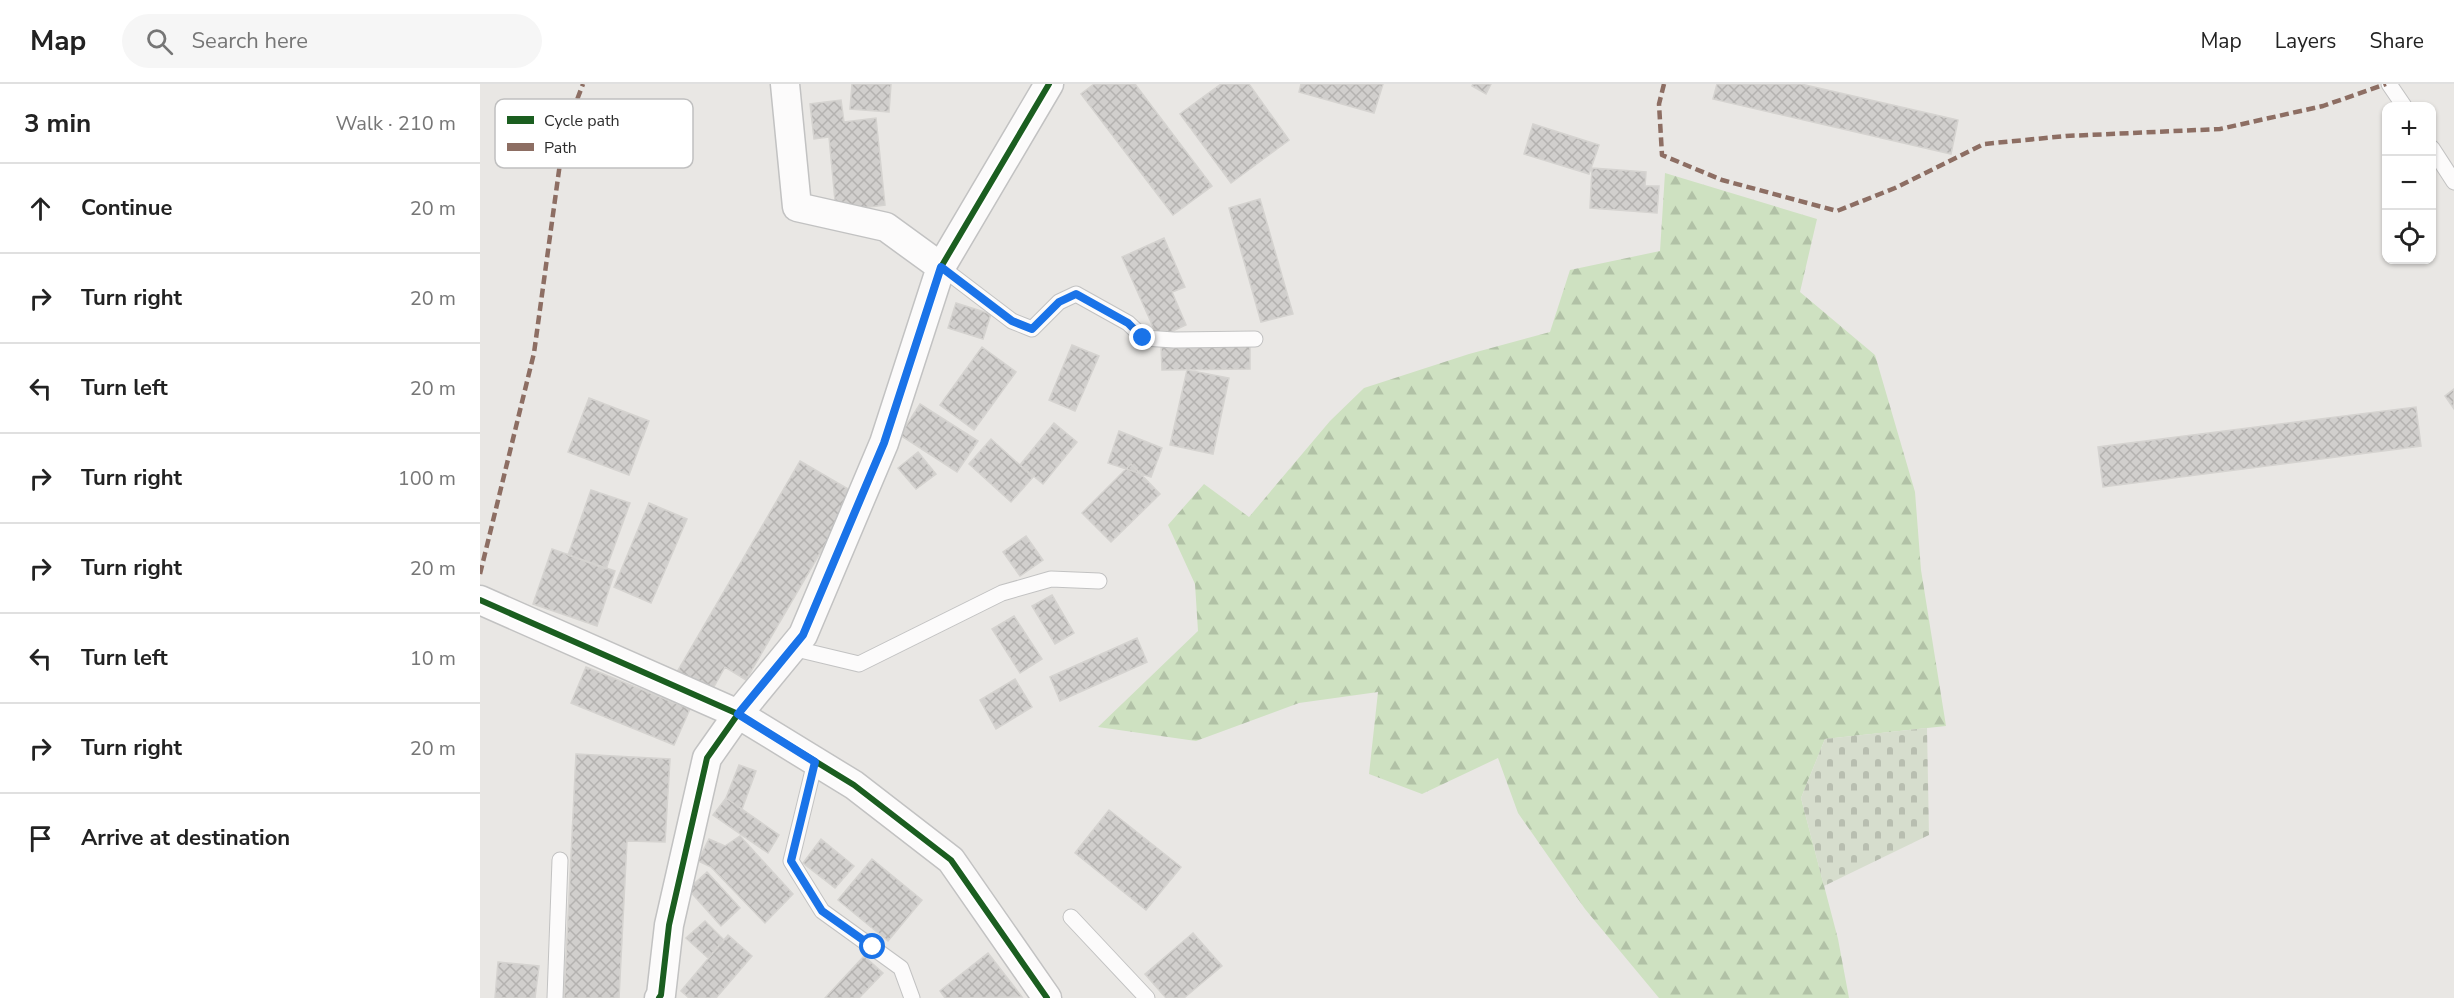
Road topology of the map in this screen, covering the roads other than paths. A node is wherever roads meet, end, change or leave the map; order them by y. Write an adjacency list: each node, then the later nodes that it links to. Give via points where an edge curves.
1 (785, 84): 7 (street, via 797,207 886,227)
2 (1049, 84): 7 (street)
3 (2389, 84): 4 (lane)
4 (2401, 102)
5 (2436, 154): 6 (lane)
6 (2454, 182)
7 (941, 267): 8 (lane, via 1012,321 1032,329 1059,302 1076,294 1128,323 1143,338); 11 (street, via 884,443 803,635)
8 (1255, 339)
9 (1100, 581): 11 (lane, via 1052,579 1002,593 859,664)
10 (480, 600): 12 (street)
11 (792, 648): 12 (street)
12 (738, 714): 13 (street); 17 (street, via 707,758 669,925)
13 (815, 762): 18 (lane, via 791,861 822,911 901,968); 19 (street, via 854,784 951,860)
14 (560, 860): 16 (lane)
15 (1071, 917): 20 (lane)
16 (555, 998)
17 (659, 998)
18 (912, 998)
19 (1047, 998)
20 (1147, 998)

